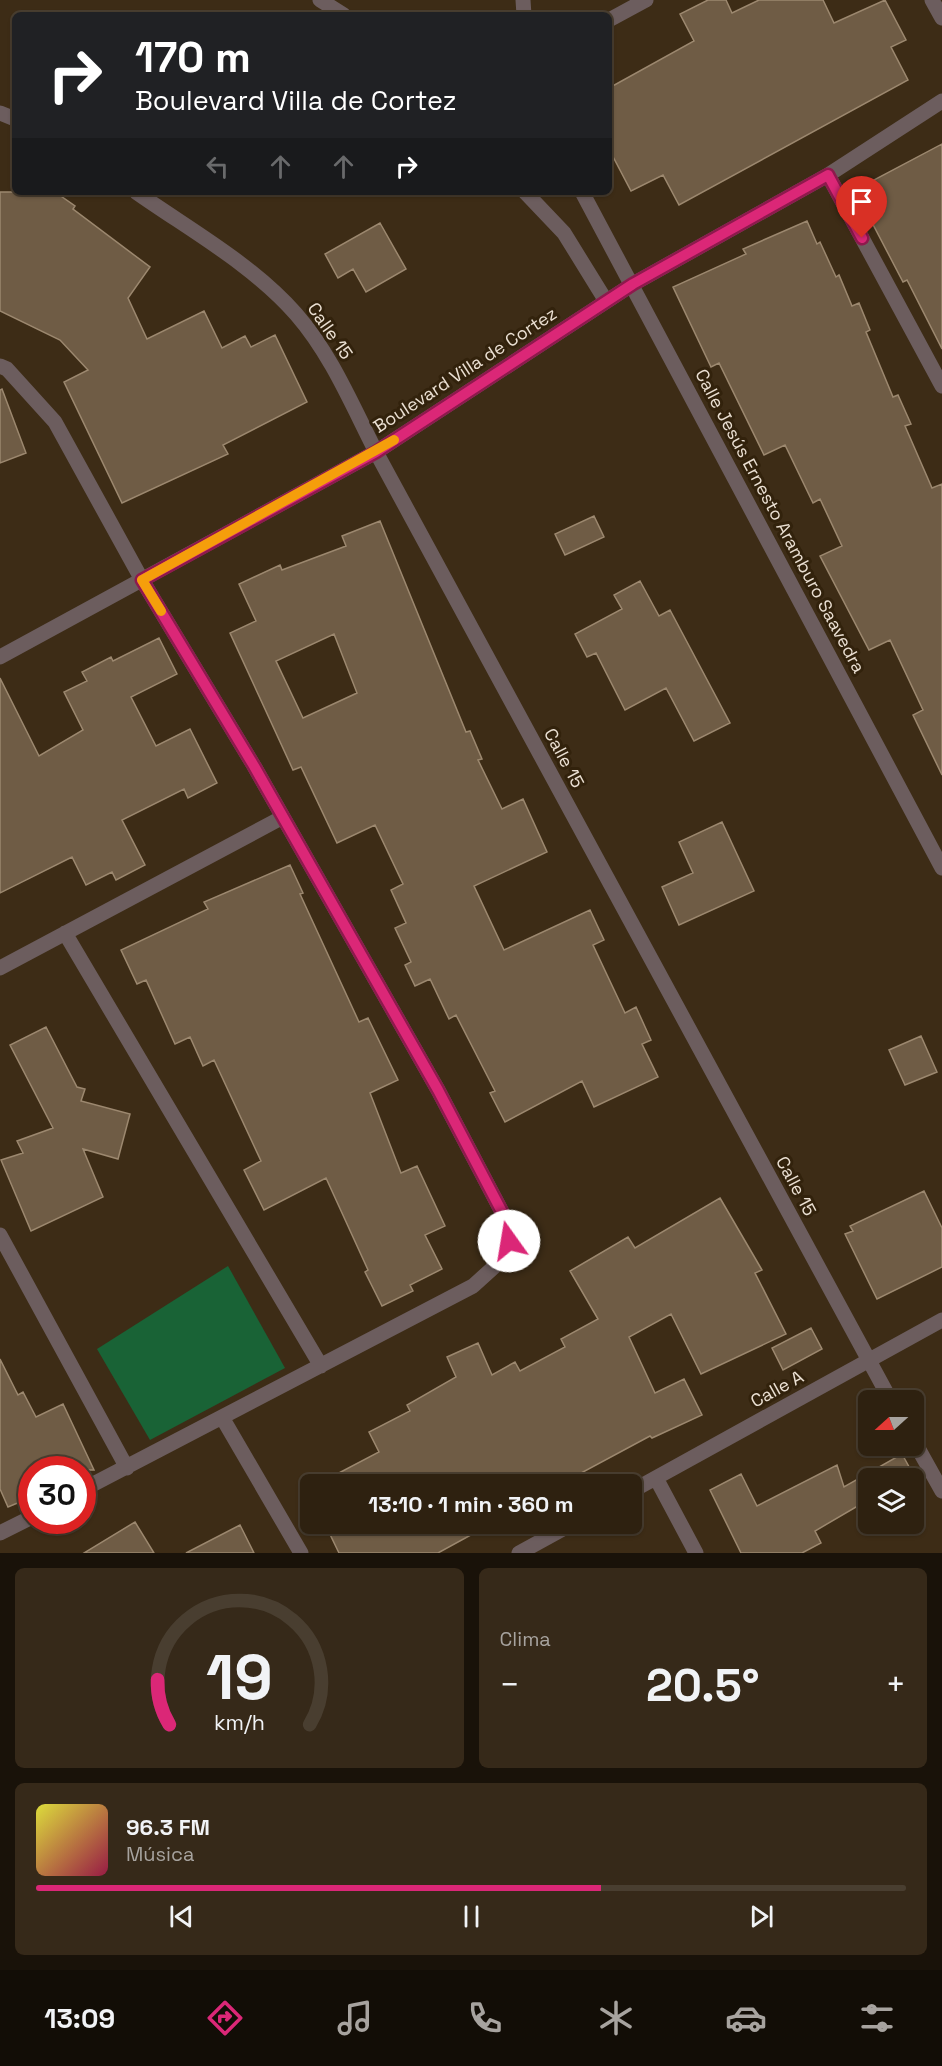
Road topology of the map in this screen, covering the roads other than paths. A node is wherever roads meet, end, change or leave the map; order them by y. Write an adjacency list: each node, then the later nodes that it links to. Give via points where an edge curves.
1 (320, 0): 4 (street)
2 (646, 0): 5 (street)
3 (932, 0): 6 (street)
4 (339, 12)
5 (612, 18)
6 (942, 18)
7 (942, 100): 8 (street, Boulevard Villa de Cortez)
8 (828, 175): 12 (street, Boulevard Villa de Cortez); 15 (street)
9 (140, 195): 16 (street, Calle 15, via 262,280 297,315 334,369)
10 (528, 195): 13 (street, via 564,233)
11 (584, 195): 12 (street, Calle Jesús Ernesto Aramburo Saavedra)
12 (633, 284): 13 (street, Boulevard Villa de Cortez); 20 (street, Calle Jesús Ernesto Aramburo Saavedra)
13 (606, 301): 16 (street, Boulevard Villa de Cortez)
14 (0, 366): 17 (street, via 55,422)
15 (942, 386)
16 (376, 452): 17 (street, Boulevard Villa de Cortez); 25 (street, Calle 15)
17 (142, 580): 18 (street, Boulevard Villa de Cortez); 19 (street)
18 (0, 657)
19 (283, 818): 21 (street); 26 (street, via 438,1090 502,1212 509,1241 494,1268 474,1286)
20 (942, 868)
21 (65, 933): 22 (street); 26 (street)
22 (0, 968)
23 (0, 1235): 30 (street)
24 (942, 1320): 25 (street, Calle A)
25 (868, 1361): 27 (street, Calle 15); 31 (street, Calle A)
26 (321, 1366): 28 (street)
27 (885, 1390)
28 (222, 1419): 30 (street); 38 (street)
29 (922, 1456): 34 (street)
30 (127, 1468): 32 (street)
31 (656, 1478): 33 (street, Calle A); 40 (street)
32 (96, 1483)
33 (642, 1486)
34 (942, 1491)
35 (18, 1524): 36 (street)
36 (0, 1533)
37 (554, 1534): 39 (street)
38 (301, 1553)
39 (519, 1553)
40 (696, 1553)

